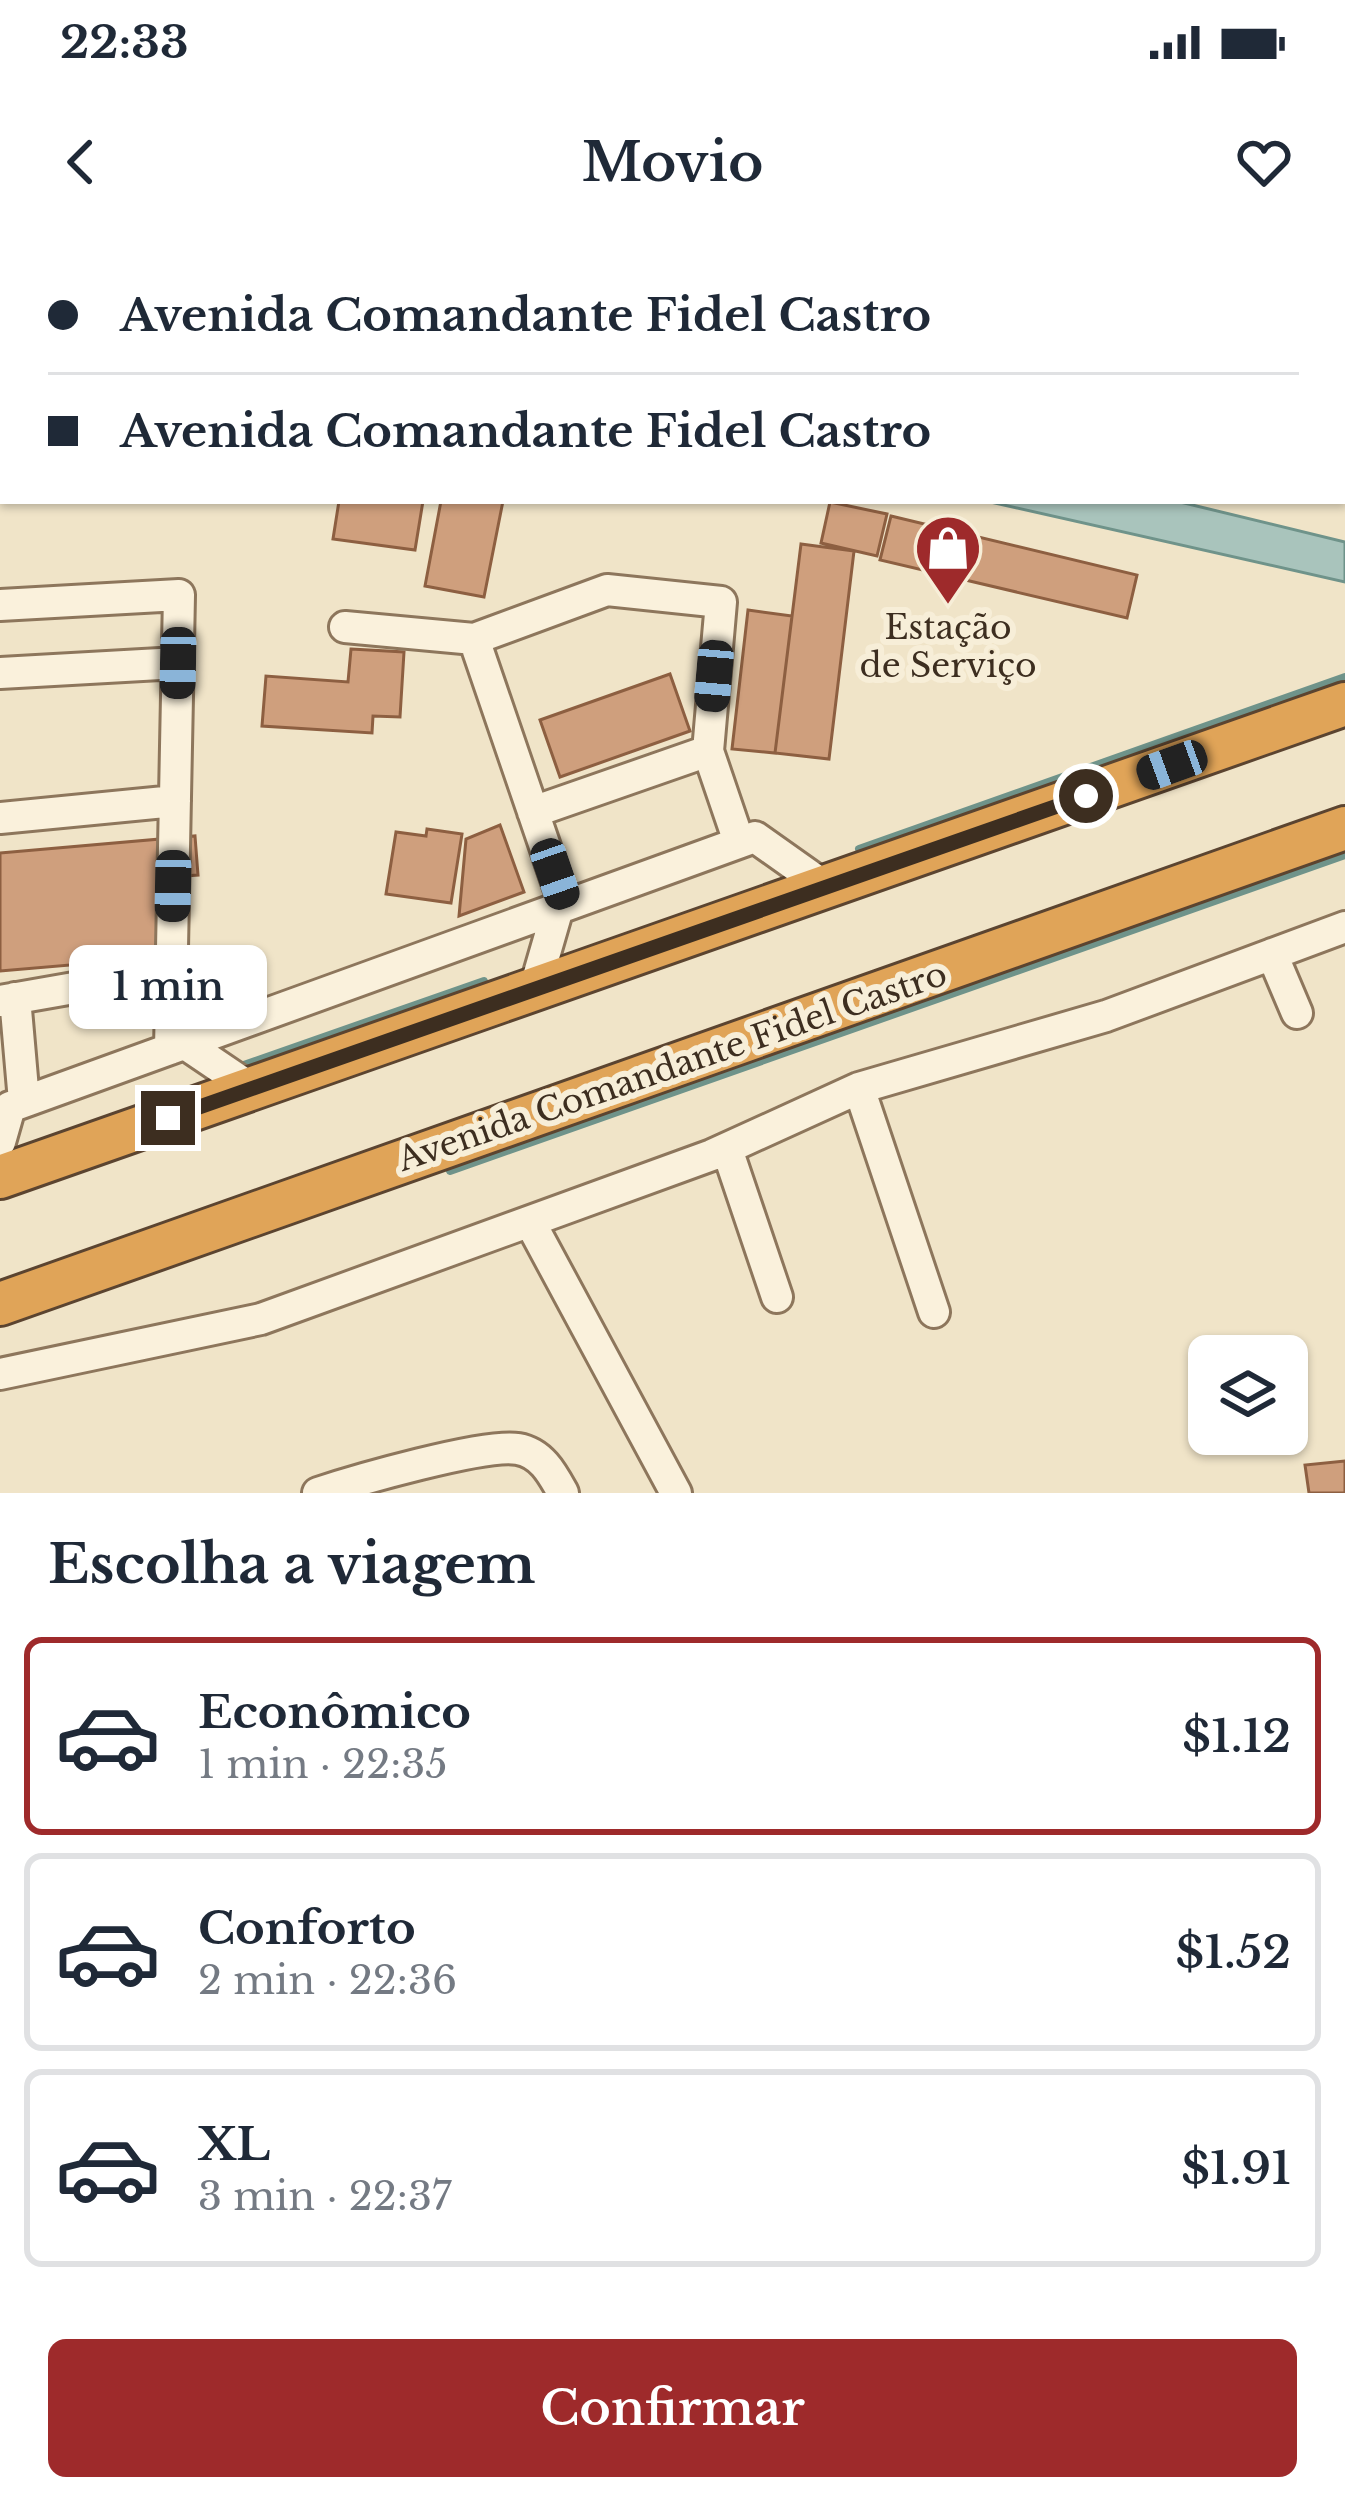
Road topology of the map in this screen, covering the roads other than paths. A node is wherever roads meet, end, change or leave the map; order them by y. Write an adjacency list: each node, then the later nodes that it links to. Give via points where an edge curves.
1 (0, 605): 4 (street, via 179,595)
2 (346, 627): 3 (street)
3 (474, 639): 7 (street, via 607,590 721,602); 9 (street)
4 (178, 663): 5 (street); 8 (street)
5 (0, 673)
6 (1345, 704): 13 (highway)
7 (708, 751): 9 (street); 12 (street)
8 (175, 801): 10 (street); 17 (street)
9 (533, 812): 14 (street)
10 (0, 818)
11 (1345, 828): 29 (highway, Avenida Comandante Fidel Castro)
12 (740, 842): 13 (street, via 755,837); 14 (street)
13 (826, 888): 18 (highway)
14 (561, 906): 18 (street); 21 (street)
15 (1345, 927): 16 (street)
16 (1272, 954): 20 (street); 22 (street, via 1106,1016)
17 (171, 971): 19 (street); 21 (street)
18 (534, 991): 23 (highway)
19 (8, 1000): 24 (street)
20 (1297, 1013)
21 (177, 1046): 23 (street); 24 (street)
22 (859, 1088): 26 (street); 32 (street)
23 (252, 1089): 27 (highway)
24 (17, 1104): 25 (street)
25 (0, 1142)
26 (727, 1149): 28 (street); 30 (street)
27 (0, 1177)
28 (530, 1222): 34 (street, via 261,1318); 37 (street)
29 (108, 1265): 31 (highway, Avenida Comandante Fidel Castro); 33 (street)
30 (777, 1297)
31 (0, 1304)
32 (934, 1312)
33 (0, 1328)
34 (0, 1374)
35 (318, 1493): 36 (street, via 463,1455 519,1449 547,1465)
36 (563, 1493)
37 (676, 1493)

